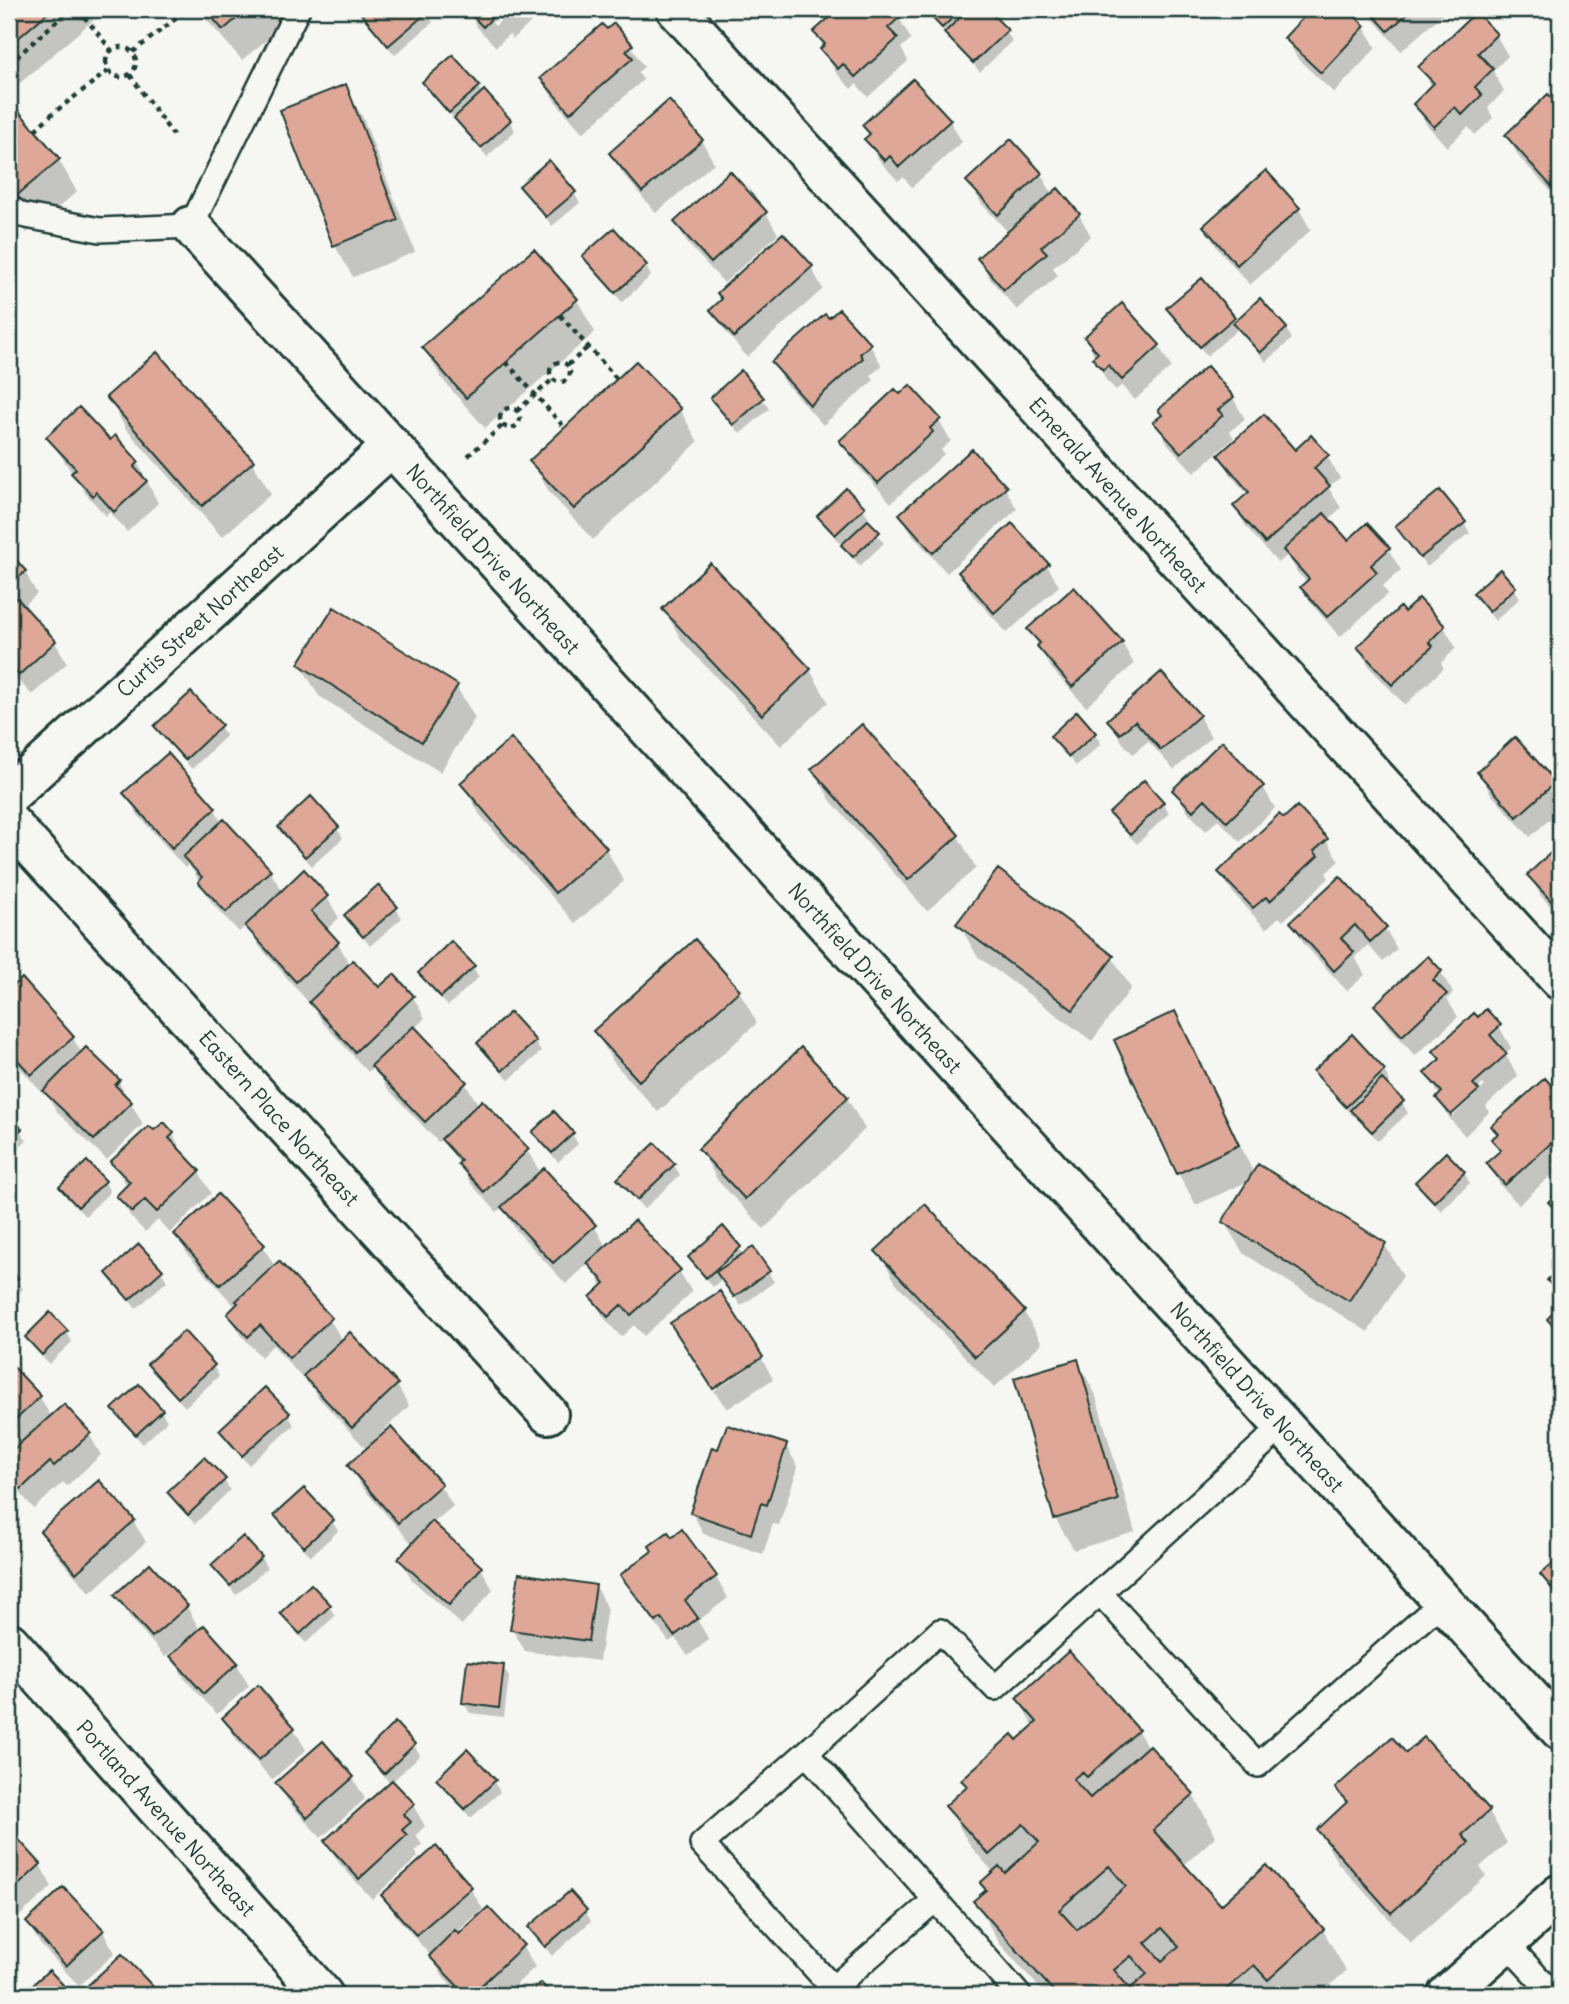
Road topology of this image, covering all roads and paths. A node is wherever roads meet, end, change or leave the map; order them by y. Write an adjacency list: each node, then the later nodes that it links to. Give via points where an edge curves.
1 (70, 9): 8 (path)
2 (78, 9): 6 (path)
3 (188, 9): 7 (path)
4 (298, 9): 14 (lane)
5 (677, 9): 29 (street, Emerald Avenue Northeast)
6 (112, 51): 7 (path, via 123,47); 9 (path, via 106,62)
7 (133, 52): 10 (path, via 137,61)
8 (9, 64)
9 (108, 71): 10 (path, via 121,78); 11 (path)
10 (130, 75): 12 (path)
11 (35, 130)
12 (173, 135)
13 (9, 207): 14 (lane, via 21,215 100,230)
14 (191, 226): 25 (street, Northfield Drive Northeast)
15 (560, 315): 16 (path)
16 (588, 347): 18 (path); 20 (path)
17 (506, 362): 21 (path)
18 (568, 365): 19 (path, via 566,380); 19 (path, via 553,364)
19 (553, 379): 21 (path)
20 (617, 379)
21 (535, 395): 22 (path); 24 (path)
22 (517, 411): 23 (path, via 517,424 512,428); 23 (path, via 503,411)
23 (503, 425): 26 (path)
24 (565, 428)
25 (391, 447): 27 (street, Curtis Street Northeast); 31 (street, Northfield Drive Northeast)
26 (468, 456)
27 (9, 795)
28 (9, 822): 30 (street, Eastern Place Northeast)
29 (1560, 980)
30 (548, 1414)
31 (1283, 1426): 32 (lane); 33 (street, Northfield Drive Northeast)
32 (1100, 1593): 33 (lane, via 1258,1765); 36 (lane, via 995,1688 940,1631)
33 (1443, 1601): 35 (street, Northfield Drive Northeast)
34 (9, 1642): 40 (street, Portland Avenue Northeast)
35 (1560, 1730)
36 (806, 1753): 37 (lane); 37 (lane, via 702,1844 833,1988)
37 (935, 1900): 41 (lane)
38 (1557, 1903): 39 (street)
39 (1506, 1942): 42 (street); 43 (lane)
40 (323, 1995)
41 (1019, 1995)
42 (1447, 1995)
43 (1554, 1995)

